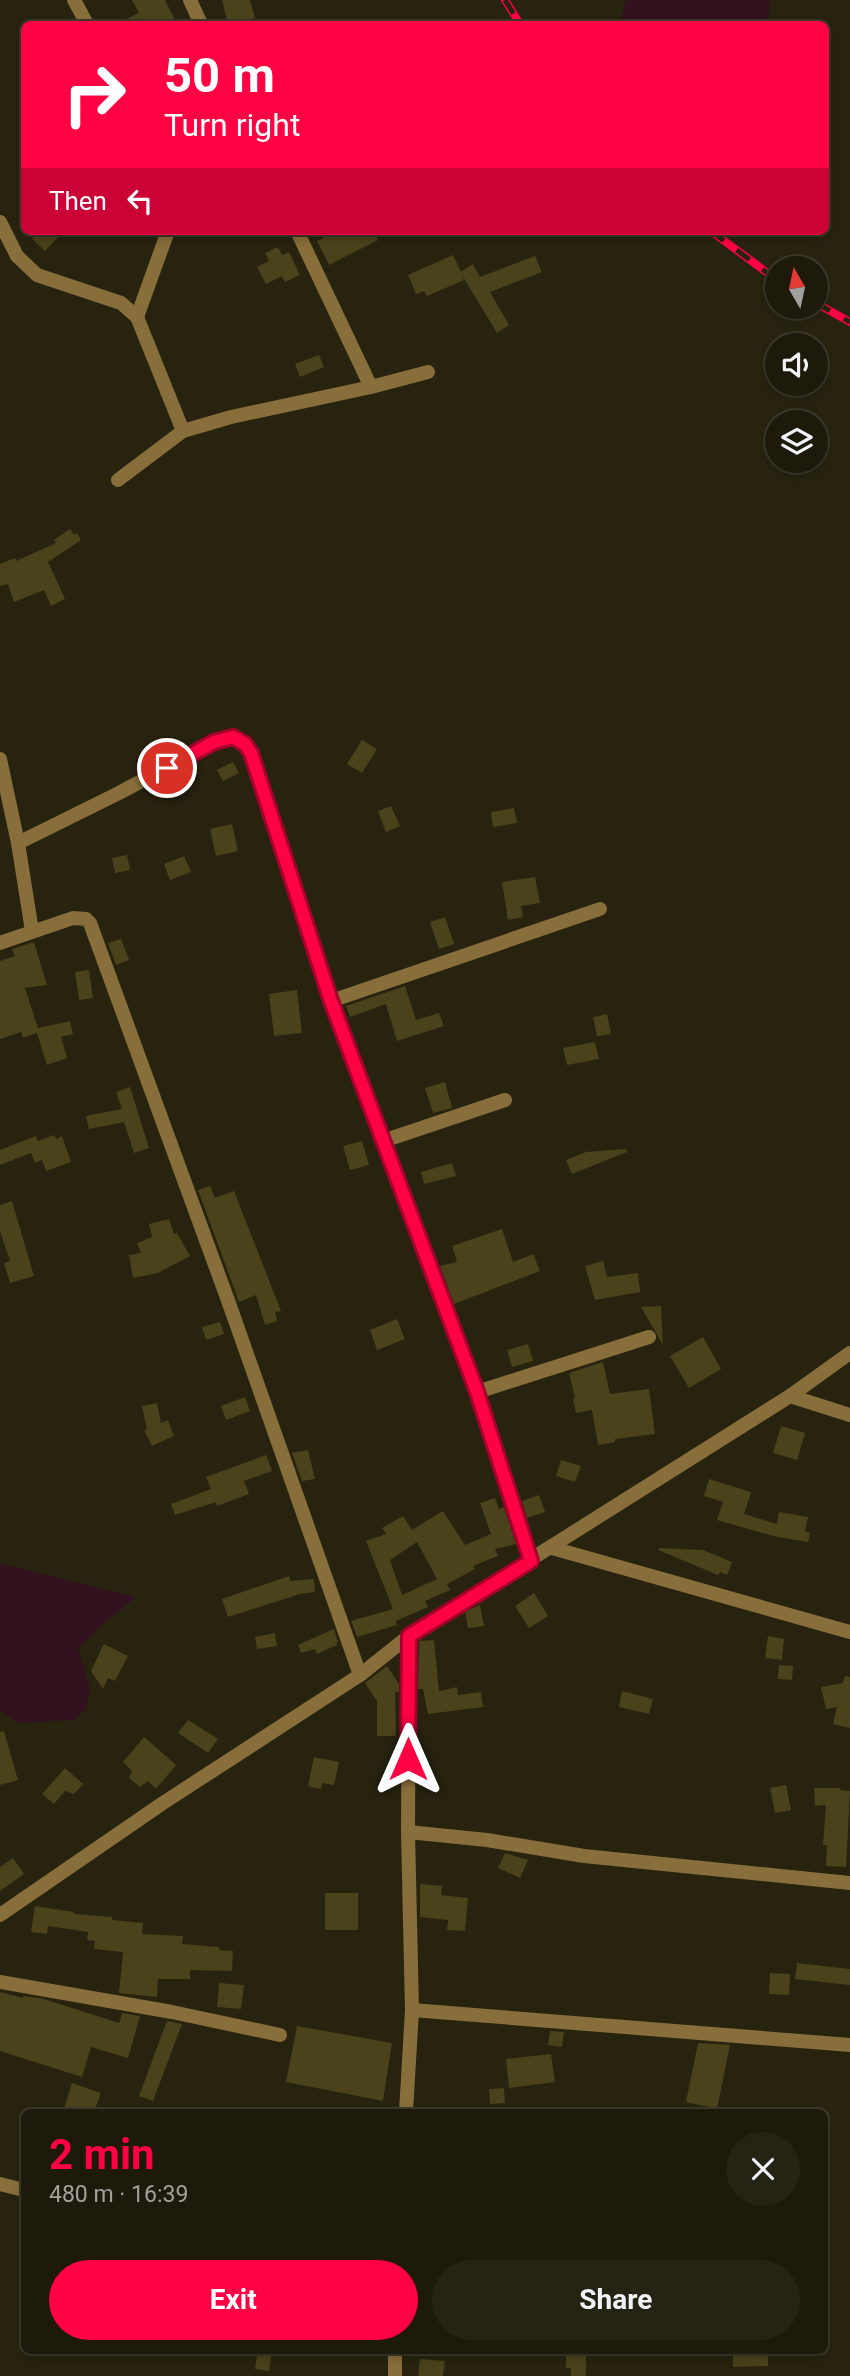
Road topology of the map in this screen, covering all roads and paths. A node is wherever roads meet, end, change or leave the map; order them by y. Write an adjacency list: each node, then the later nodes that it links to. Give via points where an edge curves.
1 (74, 0): 3 (street)
2 (190, 0): 4 (street)
3 (85, 21)
4 (200, 21)
5 (0, 222): 8 (street, via 17,256 37,275 121,303)
6 (167, 235): 8 (street)
7 (299, 235): 10 (street)
8 (137, 317): 11 (street)
9 (428, 372): 10 (street)
10 (371, 387): 11 (street)
11 (184, 431): 12 (street)
12 (118, 480)
13 (0, 760): 14 (street)
14 (18, 843): 16 (street); 18 (street, via 214,742 233,737 251,753)
15 (600, 909): 18 (street)
16 (32, 931): 17 (street); 30 (street, via 79,918 86,919 94,930)
17 (0, 943)
18 (331, 1001): 20 (street)
19 (505, 1100): 20 (street)
20 (383, 1141): 23 (street)
21 (649, 1337): 23 (street)
22 (850, 1353): 24 (street)
23 (477, 1392): 27 (street)
24 (790, 1396): 25 (street); 26 (street)
25 (850, 1415)
26 (552, 1548): 27 (street); 28 (street)
27 (531, 1561): 29 (street)
28 (850, 1632)
29 (409, 1636): 30 (street); 31 (street)
30 (360, 1675): 33 (street)
31 (408, 1832): 32 (street, via 584,1856); 35 (street)
32 (850, 1883)
33 (0, 1915)
34 (0, 1982): 36 (street)
35 (412, 2010): 37 (street); 38 (street)
36 (280, 2035)
37 (850, 2045)
38 (406, 2109)
39 (0, 2184): 40 (street)
40 (21, 2189)
41 (395, 2354): 42 (street)
42 (395, 2376)

